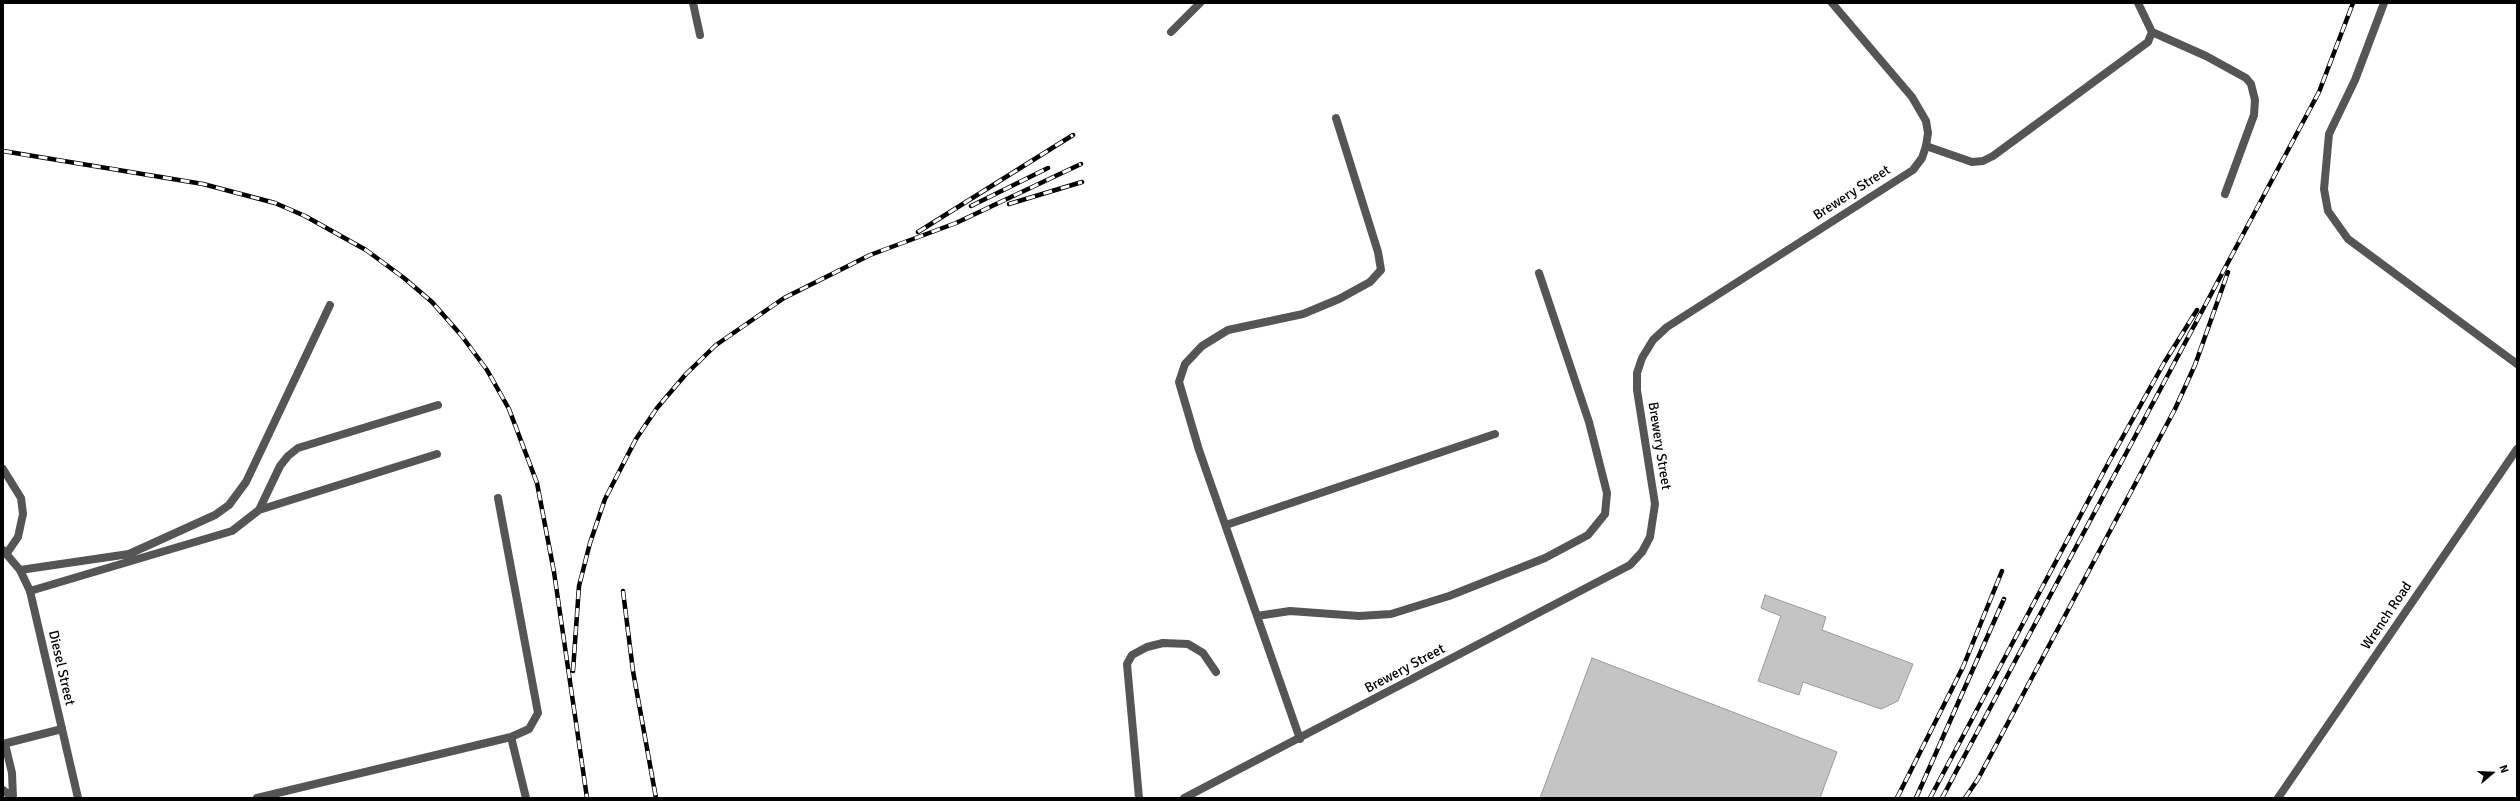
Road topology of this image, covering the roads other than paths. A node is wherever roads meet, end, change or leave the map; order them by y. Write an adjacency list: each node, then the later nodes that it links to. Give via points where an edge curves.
1 (693, 3): 8 (street)
2 (1200, 3): 6 (street)
3 (1832, 3): 10 (street, Brewery Street, via 1912,97 1926,121)
4 (2138, 3): 7 (street)
5 (2384, 3): 14 (street, via 2355,80 2330,134 2324,189 2328,211 2348,239)
6 (1171, 32)
7 (2152, 32): 10 (street, via 2148,42 2066,104 1983,161 1972,162); 11 (street, via 2206,56 2246,78 2251,84 2255,100 2254,115)
8 (700, 35)
9 (1336, 118): 22 (street, via 1378,252 1380,270 1370,282 1303,314 1228,330 1202,346 1185,364 1179,382 1199,450)
10 (1926, 146): 30 (street, Brewery Street, via 1922,158 1913,170 1667,327 1653,340 1642,358 1637,373 1636,390 1654,504 1654,521 1650,537 1642,552 1630,565)
11 (2225, 194)
12 (1539, 273): 26 (street, via 1589,422 1607,493 1605,514 1588,535 1545,558 1449,596 1391,614 1358,616 1290,611)
13 (330, 305): 24 (street, via 246,482 229,505 215,515 129,554)
14 (2517, 364)
15 (438, 405): 21 (street, via 298,448 280,466)
16 (1495, 434): 22 (street)
17 (2517, 449): 39 (street, Wrench Road)
18 (437, 454): 21 (street)
19 (3, 469): 23 (street, via 21,498 23,514 18,537)
20 (498, 498): 29 (street, via 538,713 528,728)
21 (259, 510): 25 (street, via 232,531 213,539)
22 (1226, 525): 26 (street)
23 (5, 552): 24 (street, Diesel Street)
24 (20, 570): 25 (street, Diesel Street)
25 (30, 591): 28 (street, Diesel Street)
26 (1257, 616): 30 (street)
27 (1216, 672): 37 (street, via 1203,653 1188,644 1163,643 1132,655 1127,664)
28 (62, 729): 31 (street); 34 (street, Diesel Street)
29 (511, 737): 35 (street); 36 (street)
30 (1300, 739): 38 (street, Brewery Street)
31 (4, 744): 33 (street, via 12,773)
32 (3, 790): 33 (street)
33 (12, 798)
34 (78, 798)
35 (257, 798)
36 (526, 798)
37 (1139, 798)
38 (1184, 798)
39 (2278, 798)

